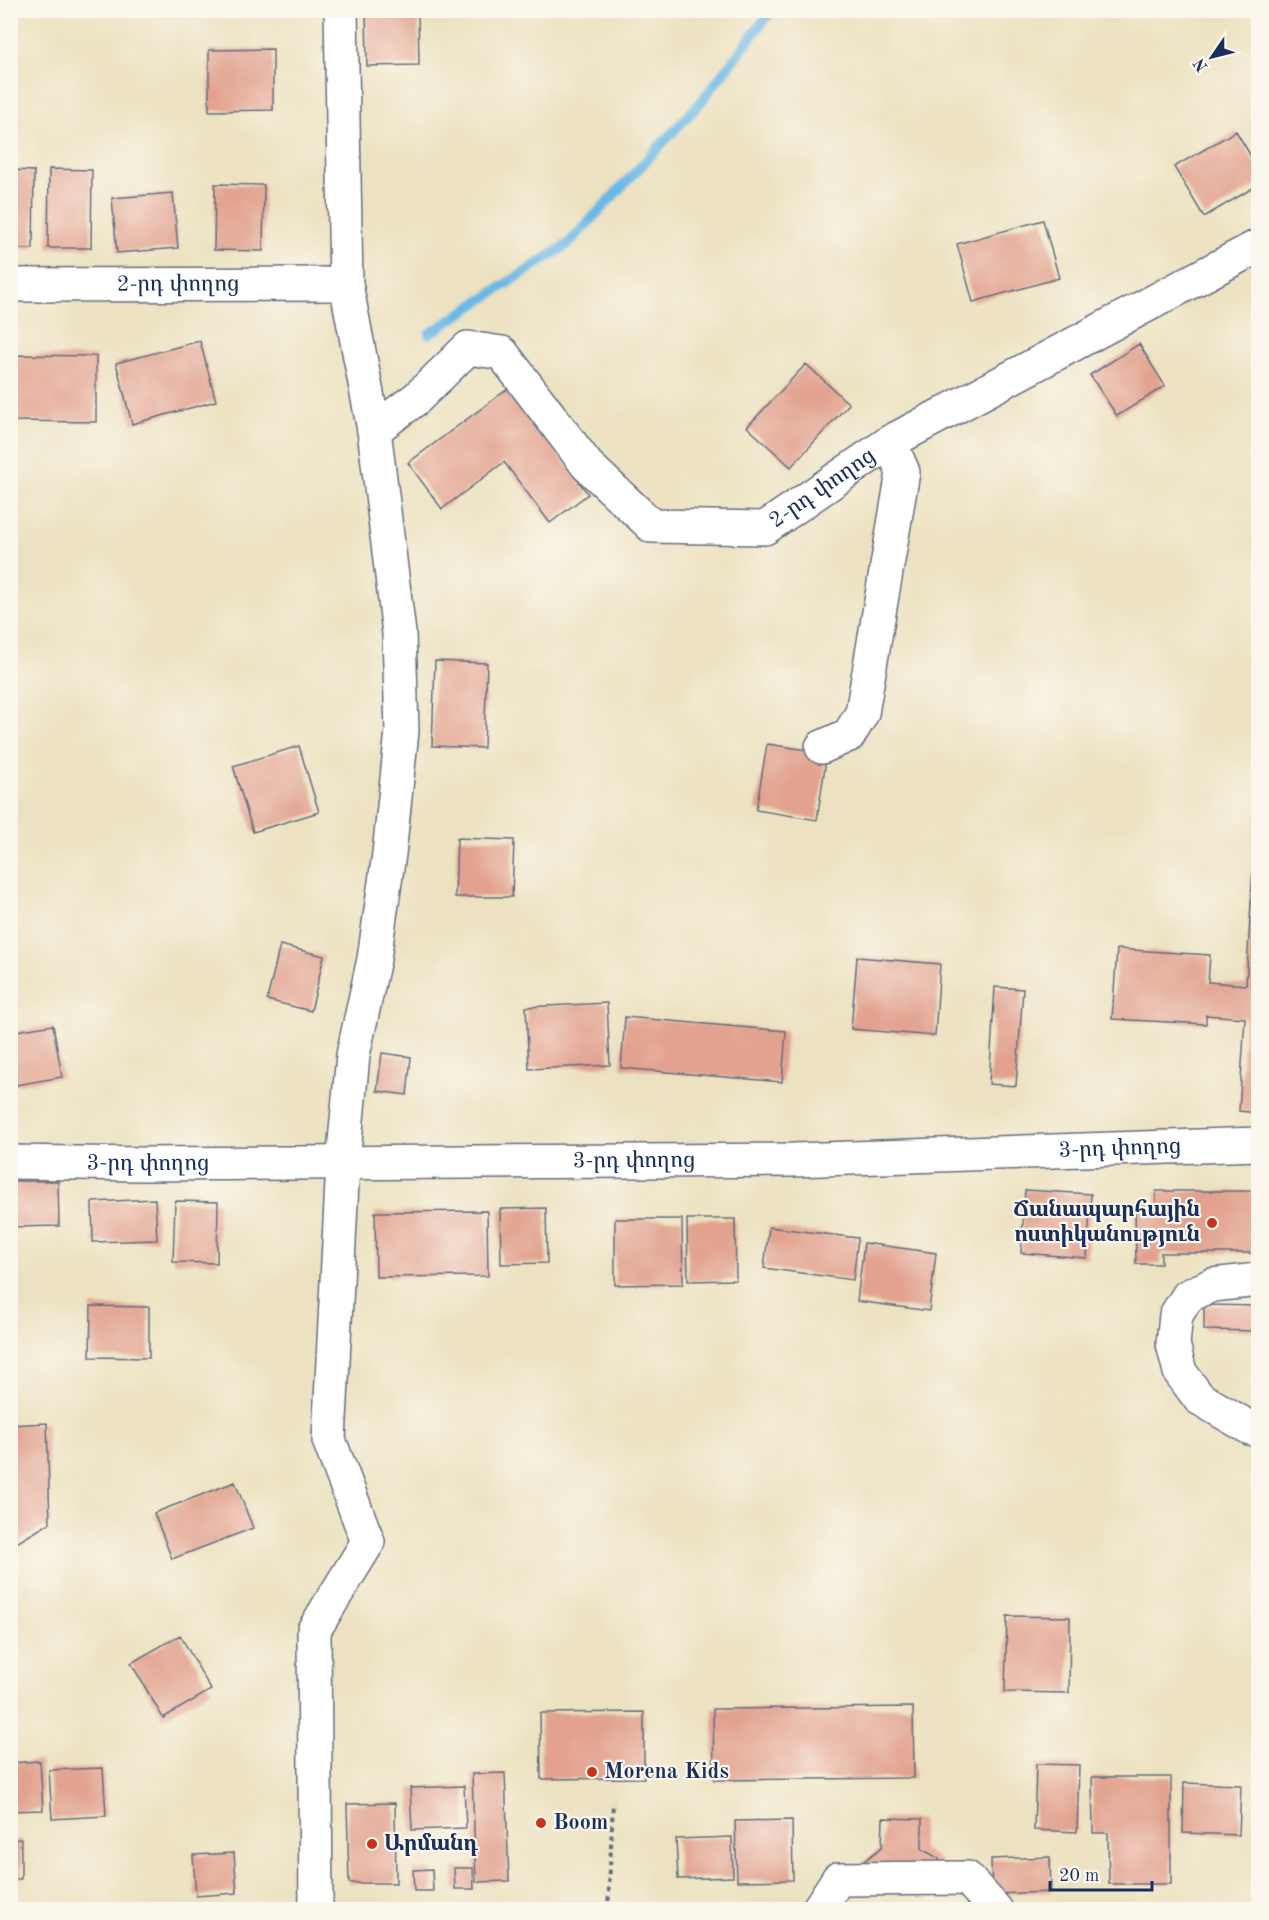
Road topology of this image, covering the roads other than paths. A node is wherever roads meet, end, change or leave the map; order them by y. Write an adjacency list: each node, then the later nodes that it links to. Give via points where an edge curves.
1 (341, 10): 3 (street)
2 (1258, 246): 6 (street, 2-րդ փողոց)
3 (346, 284): 4 (street, 2-րդ փողոց); 5 (street)
4 (10, 285)
5 (374, 430): 6 (street, 2-րդ փողոց, via 417,398 468,348 502,352 587,465 652,526 765,528); 10 (street, via 399,633 402,731 374,958 353,1055)
6 (890, 442): 7 (street, via 903,472 862,713 849,735)
7 (822, 747)
8 (1258, 1144): 10 (street, 3-րդ փողոց, via 793,1160)
9 (10, 1162): 10 (street, 3-րդ փողոց)
10 (343, 1163): 13 (street, via 329,1440 368,1542 314,1630)
11 (1258, 1280): 12 (street, via 1212,1285 1188,1296 1176,1315 1173,1344 1180,1372 1199,1398)
12 (1258, 1430)
13 (316, 1910)
14 (818, 1910): 15 (street, via 838,1879 967,1878)
15 (996, 1910)

